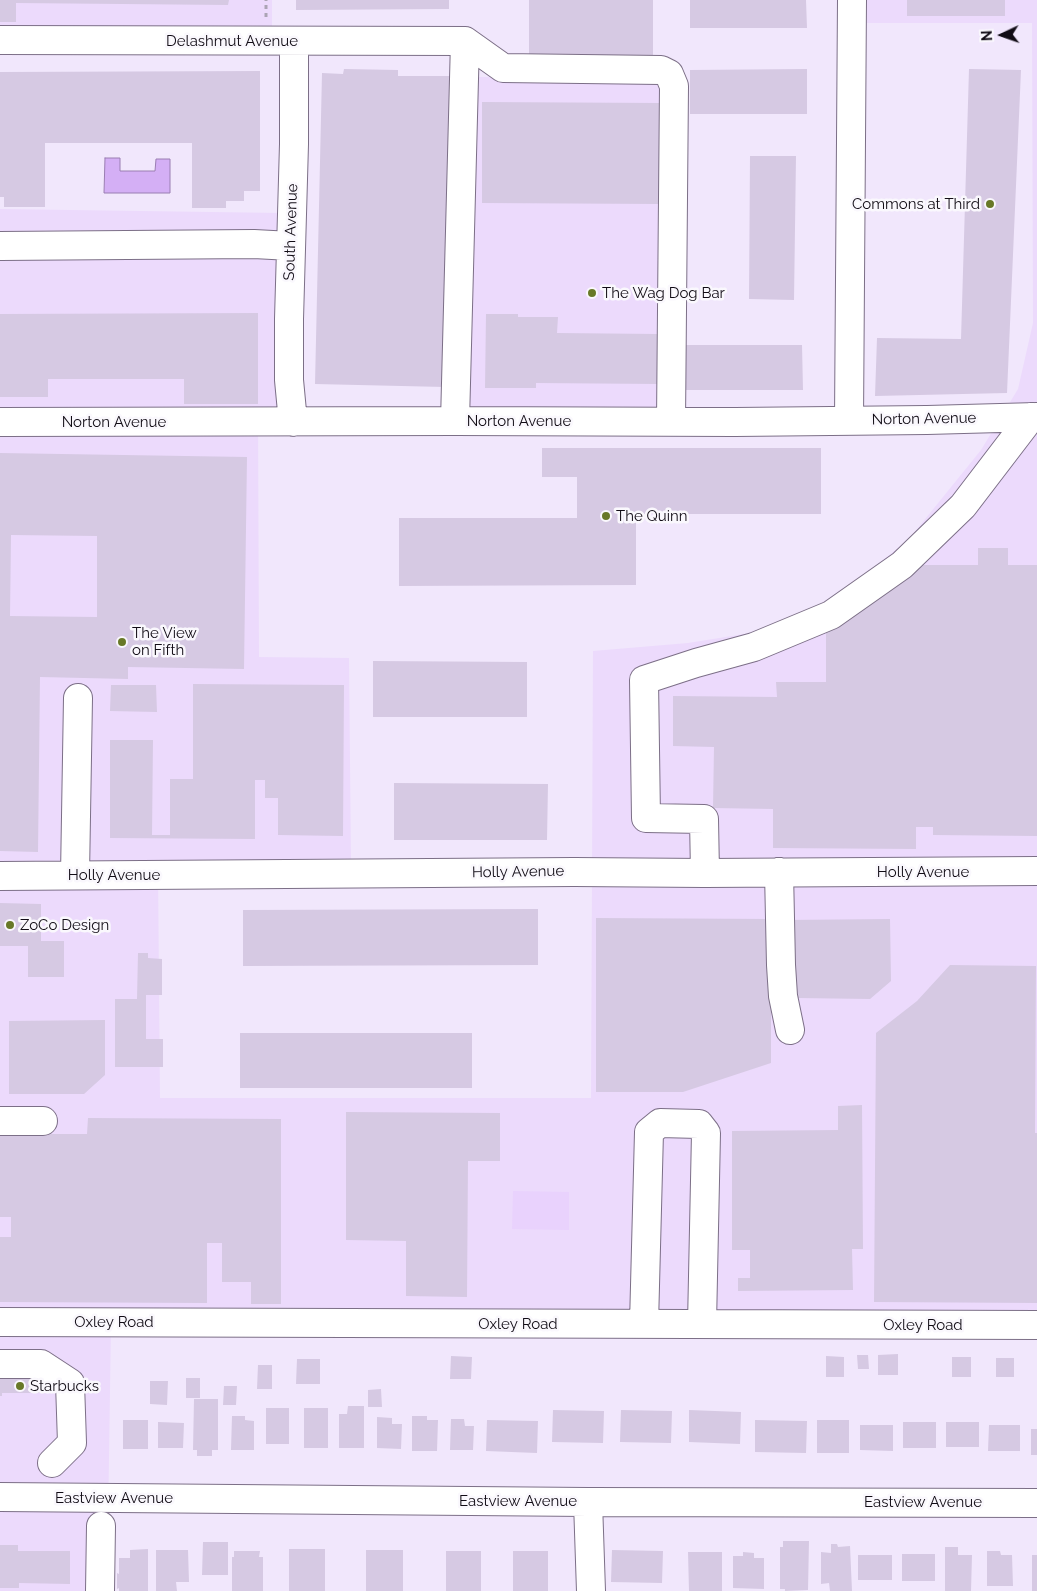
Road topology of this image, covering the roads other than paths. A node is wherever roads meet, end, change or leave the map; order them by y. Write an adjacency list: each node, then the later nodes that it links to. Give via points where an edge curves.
1 (852, 0): 8 (street)
2 (0, 40): 3 (street, Delashmut Avenue)
3 (294, 41): 4 (street, Delashmut Avenue); 6 (street, South Avenue)
4 (465, 41): 9 (street); 10 (street, via 503,68 661,70 669,74 674,86)
5 (0, 246): 6 (street)
6 (291, 246): 12 (street, South Avenue, via 289,380)
7 (1034, 417): 8 (street, Norton Avenue); 16 (street, via 963,506 902,565 831,615 754,647 644,680 646,818 704,819)
8 (849, 420): 10 (street, Norton Avenue)
9 (455, 421): 10 (street, Norton Avenue); 12 (street, Norton Avenue)
10 (671, 421)
11 (0, 422): 12 (street, Norton Avenue)
12 (293, 422)
13 (78, 698): 18 (street)
14 (779, 872): 15 (street, Holly Avenue); 16 (street, Holly Avenue); 19 (street, via 783,996)
15 (1037, 872)
16 (705, 873): 18 (street, Holly Avenue)
17 (0, 876): 18 (street, Holly Avenue)
18 (75, 876)
19 (790, 1030)
20 (0, 1120): 21 (street)
21 (44, 1121)
22 (0, 1322): 23 (street, Oxley Road)
23 (644, 1324): 24 (street, Oxley Road); 24 (street, via 649,1132 660,1124 699,1124 706,1133)
24 (702, 1324): 25 (street, Oxley Road)
25 (1037, 1325)
26 (0, 1364): 27 (street, via 41,1364 70,1383 72,1443)
27 (52, 1463)
28 (0, 1498): 29 (street, Eastview Avenue)
29 (588, 1502): 30 (street, Eastview Avenue); 33 (street)
30 (1037, 1503)
31 (101, 1526): 32 (street)
32 (100, 1591)
33 (591, 1591)

